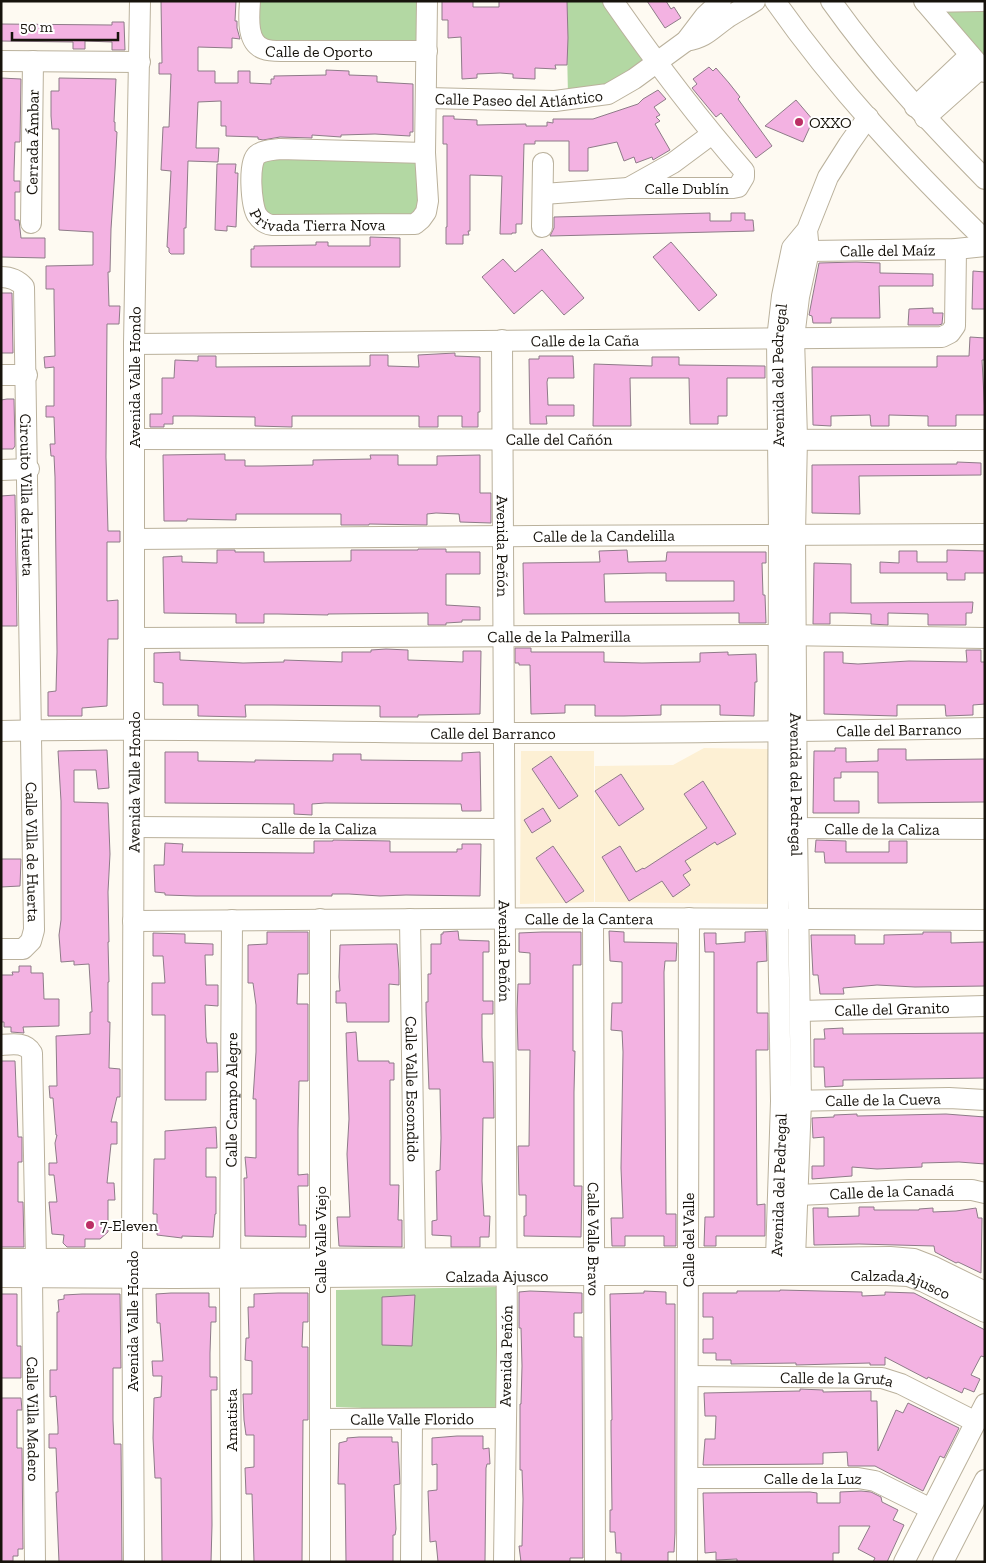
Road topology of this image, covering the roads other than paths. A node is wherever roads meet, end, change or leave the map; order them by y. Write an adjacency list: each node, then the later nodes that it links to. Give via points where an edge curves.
1 (140, 1): 14 (street, Avenida Valle Hondo)
2 (250, 1): 11 (street, Calle de Oporto, via 250,32 262,49 281,52)
3 (427, 1): 11 (street, Privada Tierra Nova)
4 (613, 1): 15 (street, Calle Dublín)
5 (755, 1): 10 (street, Calle Paseo del Atlántico)
6 (776, 1): 19 (street, via 821,63)
7 (831, 1): 18 (street)
8 (982, 1): 9 (street)
9 (925, 2): 16 (street)
10 (721, 8): 15 (street, Calle Paseo del Atlántico, via 707,35 686,41)
11 (427, 51): 17 (street, Privada Tierra Nova)
12 (1, 61): 13 (street)
13 (33, 61): 14 (street); 26 (street, Cerrada Ámbar)
14 (140, 62): 35 (street, Avenida Valle Hondo)
15 (656, 64): 17 (street, Calle Paseo del Atlántico, via 608,94 555,101); 20 (street, Calle Dublín)
16 (979, 65): 18 (street)
17 (427, 98): 21 (street, Privada Tierra Nova)
18 (920, 113): 23 (street)
19 (868, 117): 28 (street, via 925,182); 30 (street, Avenida del Pedregal, via 828,178)
20 (712, 134): 24 (street, Calle Dublín, via 673,163); 24 (street, Calle Dublín, via 744,171 738,187)
21 (425, 153): 21 (street, Privada Tierra Nova, via 280,149 259,153 252,167 253,205 261,220 272,225 416,224 426,212 428,201)
22 (543, 163): 25 (street)
23 (985, 179)
24 (628, 188): 25 (street, Calle Dublín)
25 (543, 194): 27 (street)
26 (31, 224)
27 (542, 227)
28 (985, 240)
29 (985, 246): 31 (street, Calle del Maíz)
30 (800, 249): 31 (street, Calle del Maíz); 33 (street, Avenida del Pedregal, via 782,296)
31 (956, 249): 33 (street, Calle de la Caña, via 955,326 950,334 942,337)
32 (1, 277): 37 (street, Circuito Villa de Huerta, via 19,281 24,287)
33 (785, 338): 34 (street, Calle de la Caña); 39 (street, Avenida del Pedregal)
34 (502, 340): 35 (street, Calle de la Caña); 40 (street, Avenida Peñón)
35 (134, 344): 38 (street, Avenida Valle Hondo)
36 (1, 375): 37 (street)
37 (27, 375): 43 (street, Circuito Villa de Huerta)
38 (134, 439): 40 (street, Calle del Cañón); 47 (street, Avenida Valle Hondo)
39 (788, 439): 40 (street, Calle del Cañón); 41 (street, Calle del Cañón); 44 (street, Avenida del Pedregal)
40 (503, 440): 46 (street, Avenida Peñón)
41 (985, 440)
42 (1, 470): 43 (street)
43 (29, 470): 53 (street, Circuito Villa de Huerta)
44 (787, 534): 45 (street, Calle de la Candelilla); 46 (street, Calle de la Candelilla); 48 (street, Avenida del Pedregal)
45 (985, 534)
46 (503, 538): 47 (street, Calle de la Candelilla); 49 (street, Avenida Peñón)
47 (134, 539): 50 (street, Avenida Valle Hondo)
48 (788, 635): 49 (street, Calle de la Palmerilla); 51 (street, Calle de la Palmerilla); 56 (street, Avenida del Pedregal)
49 (504, 636): 50 (street, Calle de la Palmerilla); 57 (street, Avenida Peñón)
50 (134, 638): 54 (street, Avenida Valle Hondo)
51 (985, 638)
52 (985, 728): 56 (street, Calle del Barranco)
53 (32, 730): 54 (street, Calle del Barranco); 55 (street, Calle del Barranco); 72 (street, Calle Villa de Huerta, via 34,930 31,941 23,949)
54 (134, 730): 57 (street, Calle del Barranco); 58 (street, Avenida Valle Hondo)
55 (1, 731)
56 (788, 731): 57 (street, Calle del Barranco); 59 (street, Avenida del Pedregal)
57 (504, 733): 60 (street, Avenida Peñón)
58 (134, 827): 60 (street, Calle de la Caliza); 71 (street, Avenida Valle Hondo)
59 (787, 828): 61 (street, Calle de la Caliza); 65 (street, Avenida del Pedregal); 68 (street, Avenida del Pedregal)
60 (504, 829): 62 (street, Avenida Peñón)
61 (985, 829)
62 (505, 918): 63 (street, Calle de la Cantera); 67 (street, Calle de la Cantera); 86 (street, Avenida Peñón)
63 (593, 918): 64 (street, Calle de la Cantera); 84 (street, Calle Valle Bravo)
64 (689, 918): 65 (street, Calle de la Cantera); 85 (street, Calle del Valle)
65 (778, 918): 68 (street, Calle de la Cantera); 77 (street, Avenida del Pedregal)
66 (320, 919): 67 (street, Calle de la Cantera); 69 (street, Calle de la Cantera); 88 (street, Calle Valle Viejo)
67 (410, 919): 81 (street, Calle Valle Escondido)
68 (799, 919): 70 (street, Calle de la Cantera); 74 (street, Avenida del Pedregal)
69 (232, 920): 71 (street, Calle de la Cantera); 90 (street, Calle Campo Alegre)
70 (985, 920)
71 (133, 921): 89 (street, Avenida Valle Hondo)
72 (1, 949)
73 (985, 1006): 74 (street, Calle del Granito)
74 (800, 1011): 78 (street, Avenida del Pedregal)
75 (1, 1045): 87 (street, Calle Villa Madero, via 20,1044 32,1053)
76 (985, 1100): 78 (street, Calle de la Cueva)
77 (781, 1101): 78 (street, Calle de la Cueva); 83 (street, Avenida del Pedregal)
78 (801, 1101): 80 (street, Avenida del Pedregal)
79 (985, 1193): 80 (street, Calle de la Canadá, via 909,1190)
80 (798, 1195): 83 (street, Avenida del Pedregal)
81 (415, 1258): 86 (street, Calzada Ajusco); 88 (street, Calzada Ajusco)
82 (1, 1259): 87 (street, Calzada Ajusco)
83 (786, 1264): 85 (street, Calzada Ajusco); 92 (street, Calzada Ajusco, via 890,1257 914,1259); 93 (street, Calzada Ajusco, via 908,1276)
84 (594, 1266): 85 (street, Calzada Ajusco); 86 (street, Calzada Ajusco); 108 (street, Calle Valle Bravo)
85 (688, 1266): 94 (street, Calle del Valle)
86 (507, 1267): 88 (street, Calzada Ajusco); 96 (street, Avenida Peñón)
87 (34, 1268): 89 (street, Calzada Ajusco); 91 (street, Calzada Ajusco); 102 (street, Calle Villa Madero)
88 (320, 1268): 90 (street, Calzada Ajusco); 97 (street, Calle Valle Viejo)
89 (132, 1269): 90 (street, Calzada Ajusco); 103 (street, Avenida Valle Hondo)
90 (230, 1269): 104 (street, Amatista)
91 (1, 1277)
92 (985, 1292)
93 (985, 1312)
94 (688, 1376): 95 (street, Calle de la Gruta, via 882,1378); 99 (street, Calle del Valle)
95 (980, 1413): 101 (street)
96 (505, 1418): 98 (street, Calle Valle Florido); 107 (street, Avenida Peñón)
97 (320, 1419): 98 (street, Calle Valle Florido); 105 (street, Calle Valle Viejo)
98 (412, 1419): 106 (street)
99 (688, 1478): 101 (street, Calle de la Luz, via 858,1478 875,1481); 109 (street, Calle del Valle)
100 (985, 1480): 111 (street)
101 (931, 1509): 110 (street)
102 (35, 1562)
103 (134, 1562)
104 (231, 1562)
105 (320, 1562)
106 (411, 1562)
107 (504, 1562)
108 (595, 1562)
109 (688, 1562)
110 (904, 1562)
111 (943, 1562)

